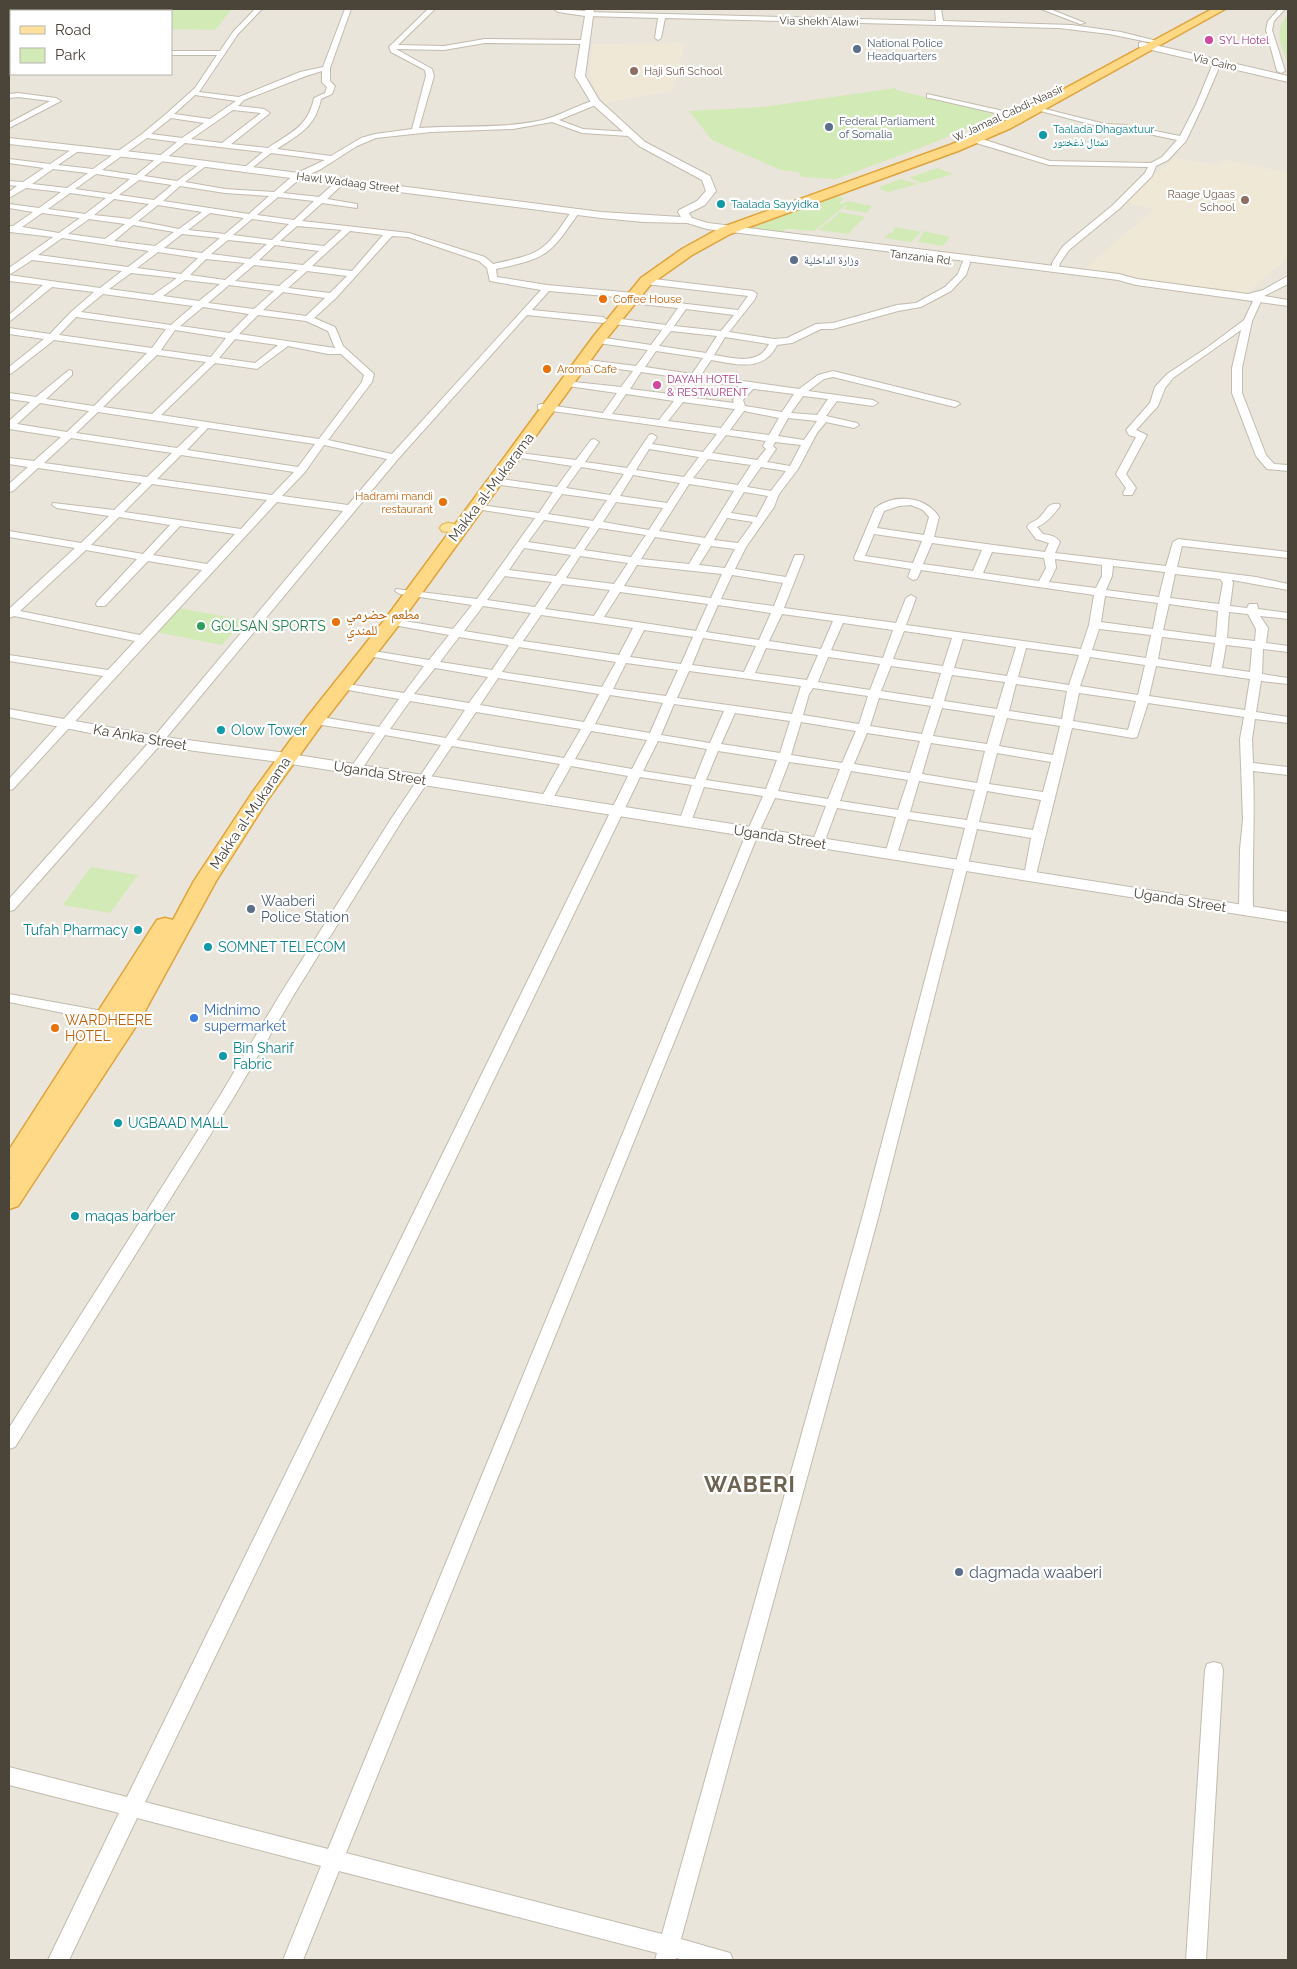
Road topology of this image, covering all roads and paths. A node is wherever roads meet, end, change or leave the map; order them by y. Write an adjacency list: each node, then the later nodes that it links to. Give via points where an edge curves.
1 (259, 9): 19 (street, via 235,33)
2 (348, 9): 21 (street)
3 (432, 9): 17 (street)
4 (558, 9): 8 (street)
5 (938, 9): 11 (street)
6 (1044, 9): 13 (street)
7 (1282, 9): 22 (street, via 1271,21 1269,30)
8 (588, 12): 10 (street, Via shekh Alawi); 15 (street)
9 (1210, 12): 16 (highway, W. Jamaal Cabdi-Naasir)
10 (662, 17): 11 (street, Via shekh Alawi); 14 (street)
11 (940, 23): 12 (street, Via shekh Alawi)
12 (1021, 25): 13 (street, Via Cairo)
13 (1100, 29): 16 (street, Via Cairo)
14 (658, 38)
15 (584, 42): 17 (street, via 485,41 444,48); 28 (street, via 580,76)
16 (1148, 43): 20 (street, Via Cairo); 30 (highway, W. Jamaal Cabdi-Naasir); 32 (highway, W. Jamaal Cabdi-Naasir)
17 (392, 47): 36 (street, via 393,51 428,69 430,76)
18 (172, 53): 19 (street)
19 (221, 54): 24 (street)
20 (1217, 63): 23 (street, Via Cairo); 41 (street)
21 (326, 68): 27 (street); 45 (street, via 326,82 331,86 328,94 318,98 311,119)
22 (1281, 70)
23 (1288, 79)
24 (194, 93): 27 (street); 31 (street)
25 (9, 96): 35 (street, via 57,101)
26 (930, 96): 32 (street)
27 (240, 99): 29 (street)
28 (595, 102): 34 (street); 37 (street)
29 (230, 107): 33 (street); 43 (street, via 266,113)
30 (1037, 110): 32 (highway, W. Jamaal Cabdi-Naasir); 41 (street)
31 (169, 116): 33 (street); 38 (street)
32 (1008, 120): 40 (highway, W. Jamaal Cabdi-Naasir); 61 (highway, W. Jamaal Cabdi-Naasir, via 993,123)
33 (209, 121): 39 (street)
34 (555, 121): 36 (street, via 501,130); 37 (street, via 582,131)
35 (9, 126)
36 (415, 130): 48 (street, via 364,139)
37 (629, 134): 75 (street, via 706,178 711,191 701,203 683,212)
38 (146, 136): 39 (street); 46 (street)
39 (183, 140): 43 (street); 47 (street)
40 (976, 140): 51 (street, via 1049,163); 61 (highway, W. Jamaal Cabdi-Naasir)
41 (1183, 140): 51 (street)
42 (9, 141): 44 (street, Hawl Wadaag Street)
43 (223, 146): 45 (street)
44 (77, 148): 46 (street, Hawl Wadaag Street); 52 (street)
45 (269, 151): 48 (street); 53 (street)
46 (121, 153): 47 (street, Hawl Wadaag Street); 54 (street)
47 (160, 158): 50 (street, Hawl Wadaag Street); 56 (street)
48 (332, 158): 55 (street, via 310,173)
49 (9, 161): 52 (street)
50 (203, 164): 53 (street, Hawl Wadaag Street); 58 (street)
51 (1154, 165): 97 (street, via 1116,207 1066,248)
52 (52, 166): 54 (street); 60 (street)
53 (248, 170): 55 (street, Hawl Wadaag Street)
54 (96, 172): 56 (street); 62 (street)
55 (298, 176): 57 (street, Hawl Wadaag Street); 65 (street)
56 (136, 177): 58 (street); 64 (street)
57 (342, 181): 66 (street); 72 (street, Hawl Wadaag Street)
58 (178, 183): 65 (street); 67 (street)
59 (9, 184): 60 (street)
60 (23, 185): 62 (street); 63 (street)
61 (829, 189): 79 (highway, W. Jamaal Cabdi-Naasir)
62 (70, 190): 64 (street); 70 (street)
63 (9, 196)
64 (112, 196): 67 (street); 73 (street)
65 (276, 196): 66 (street); 74 (street)
66 (322, 200): 69 (street); 77 (street)
67 (154, 202): 71 (street); 76 (street)
68 (9, 206): 70 (street)
69 (354, 206)
70 (43, 210): 73 (street); 80 (street)
71 (209, 210): 74 (street); 81 (street)
72 (576, 212): 75 (street, Hawl Wadaag Street); 94 (street, via 542,253)
73 (87, 216): 76 (street); 83 (street)
74 (251, 216): 77 (street); 84 (street)
75 (688, 220): 79 (street, Tanzania Rd.)
76 (131, 222): 81 (street); 85 (street)
77 (296, 223): 78 (street); 86 (street)
78 (348, 229): 82 (street); 87 (street)
79 (719, 229): 92 (street, Tanzania Rd.); 93 (street, Tanzania Rd.); 104 (highway, Makka al-Mukarama); 111 (highway, Makka al-Mukarama, via 665,256 639,278)
80 (11, 230): 83 (street)
81 (179, 231): 84 (street); 88 (street)
82 (391, 233): 94 (street, via 409,235 482,259); 99 (street)
83 (61, 235): 85 (street); 90 (street)
84 (226, 237): 86 (street); 89 (street)
85 (107, 242): 88 (street)
86 (274, 242): 87 (street); 91 (street)
87 (326, 248): 96 (street)
88 (155, 250): 89 (street); 95 (street)
89 (204, 256): 91 (street); 100 (street)
90 (30, 257): 95 (street); 98 (street)
91 (252, 262): 96 (street); 103 (street)
92 (966, 263): 93 (street, Tanzania Rd.); 134 (street, via 962,275 948,289 918,305 833,326 819,326 797,338)
93 (993, 264): 97 (street, Tanzania Rd.); 105 (street, Tanzania Rd., via 1117,283)
94 (491, 267): 107 (street, via 493,279)
95 (130, 269): 100 (street); 109 (street)
96 (304, 269): 99 (street); 108 (street)
97 (1055, 269): 105 (street, Tanzania Rd.)
98 (9, 272)
99 (354, 274): 110 (street)
100 (182, 276): 103 (street); 112 (street)
101 (9, 278): 106 (street)
102 (1288, 279): 113 (street)
103 (226, 282): 108 (street); 115 (street)
104 (646, 282): 111 (highway, Makka al-Mukarama); 121 (street, via 753,294 748,305)
105 (1136, 282): 113 (street, Tanzania Rd.)
106 (50, 284): 109 (street); 117 (street)
107 (547, 288): 111 (street); 119 (street)
108 (280, 290): 110 (street); 120 (street)
109 (101, 291): 112 (street); 122 (street)
110 (333, 296): 124 (street)
111 (629, 297): 118 (street); 125 (highway, Makka al-Mukarama)
112 (155, 298): 115 (street)
113 (1254, 298): 114 (street, Tanzania Rd.); 126 (street)
114 (1288, 303)
115 (200, 304): 120 (street); 127 (street)
116 (9, 305): 117 (street)
117 (23, 307): 123 (street)
118 (683, 307): 121 (street); 128 (street)
119 (525, 312): 125 (street); 176 (street)
120 (255, 313): 124 (street); 131 (street)
121 (738, 313): 130 (street)
122 (74, 314): 127 (street); 132 (street)
123 (9, 319)
124 (308, 319): 138 (street, via 332,329)
125 (609, 321): 128 (street); 133 (highway, Makka al-Mukarama); 156 (highway, Makka al-Mukarama)
126 (1248, 321): 181 (street, via 1237,368 1237,393 1261,456 1271,467); 191 (street, via 1170,376 1160,387 1155,404 1132,426 1132,433 1142,436 1132,448 1121,474 1131,488)
127 (172, 328): 131 (street); 137 (street)
128 (668, 329): 130 (street); 136 (street)
129 (9, 331): 132 (street)
130 (723, 335): 134 (street); 139 (street)
131 (232, 336): 135 (street); 140 (street)
132 (52, 337): 137 (street); 143 (street)
133 (598, 340): 136 (street); 141 (highway, Makka al-Mukarama)
134 (774, 342): 139 (street, via 760,361)
135 (286, 343): 138 (street); 140 (street, via 257,366)
136 (653, 349): 139 (street); 142 (street)
137 (155, 351): 140 (street); 158 (street)
138 (344, 351): 170 (street, via 369,374 367,382)
139 (708, 357): 145 (street)
140 (213, 360): 161 (street)
141 (584, 362): 142 (street); 146 (highway, Makka al-Mukarama)
142 (638, 370): 145 (street); 148 (street)
143 (9, 371)
144 (69, 373): 153 (street)
145 (695, 377): 147 (street); 152 (street)
146 (568, 383): 148 (street); 156 (highway, Makka al-Mukarama)
147 (750, 386): 149 (street); 157 (street, via 738,400)
148 (624, 390): 152 (street); 159 (street)
149 (800, 392): 151 (street); 155 (street, via 822,376 833,374); 160 (street)
150 (9, 396): 153 (street)
151 (835, 397): 154 (street); 162 (street)
152 (682, 399): 157 (street); 163 (street)
153 (36, 401): 158 (street); 166 (street)
154 (873, 403)
155 (955, 404)
156 (545, 407): 159 (street); 174 (highway, Makka al-Mukarama); 206 (highway, Makka al-Mukarama)
157 (741, 408): 160 (street); 167 (street)
158 (95, 409): 161 (street); 168 (street)
159 (606, 415): 163 (street)
160 (786, 416): 162 (street); 169 (street)
161 (154, 418): 164 (street)
162 (820, 418): 165 (street); 172 (street, via 822,421)
163 (662, 423): 167 (street)
164 (206, 425): 170 (street); 173 (street)
165 (854, 425)
166 (9, 426): 168 (street)
167 (723, 432): 169 (street); 175 (street)
168 (70, 434): 173 (street); 180 (street)
169 (773, 438): 172 (street); 178 (street, via 768,446 770,453)
170 (322, 442): 176 (street); 183 (street)
171 (594, 442): 179 (street)
172 (806, 443): 182 (street)
173 (180, 451): 183 (street); 187 (street)
174 (515, 454): 179 (street); 185 (highway, Makka al-Mukarama)
175 (704, 456): 178 (street); 184 (street, via 649,442); 186 (street)
176 (394, 457): 199 (street)
177 (9, 461): 180 (street)
178 (758, 463): 182 (street); 189 (street)
179 (578, 464): 184 (street); 190 (street)
180 (35, 465): 187 (street); 188 (street)
181 (1288, 468)
182 (793, 469): 192 (street)
183 (301, 470): 194 (street)
184 (630, 472): 186 (street); 193 (street)
185 (494, 481): 190 (street); 196 (highway, Makka al-Mukarama)
186 (686, 481): 189 (street); 197 (street)
187 (150, 482): 194 (street); 200 (street)
188 (9, 489)
189 (740, 489): 192 (street); 201 (street)
190 (558, 491): 193 (street); 202 (street)
191 (1128, 493)
192 (774, 494): 203 (street)
193 (614, 498): 197 (street); 205 (street)
194 (275, 499): 199 (street); 208 (street)
195 (57, 505): 200 (street)
196 (476, 506): 202 (street); 206 (highway, Makka al-Mukarama)
197 (669, 506): 209 (street)
198 (1056, 506): 220 (street, via 1044,520 1032,527 1040,536 1055,542)
199 (350, 509): 309 (street)
200 (115, 513): 204 (street); 214 (street)
201 (725, 515): 203 (street); 212 (street)
202 (541, 516): 205 (street); 213 (street)
203 (759, 520): 215 (street)
204 (178, 522): 208 (street); 219 (street)
205 (596, 524): 209 (street); 217 (street)
206 (454, 529): 238 (highway, Makka al-Mukarama)
207 (870, 530): 211 (street); 211 (street, via 883,506 912,501 930,508 934,517); 224 (street, via 859,558)
208 (243, 532): 225 (street)
209 (652, 533): 212 (street); 222 (street)
210 (9, 534): 214 (street)
211 (929, 538): 216 (street); 224 (street)
212 (708, 542): 215 (street); 226 (street)
213 (522, 544): 217 (street); 228 (street)
214 (83, 547): 219 (street); 249 (street)
215 (741, 547): 229 (street)
216 (988, 548): 220 (street); 230 (street)
217 (576, 552): 222 (street); 233 (street)
218 (1288, 555): 227 (street, via 1178,542)
219 (145, 556): 225 (street); 244 (street)
220 (1049, 556): 223 (street); 235 (street, via 1051,568)
221 (799, 557): 234 (street)
222 (634, 561): 226 (street); 237 (street)
223 (1108, 562): 227 (street); 239 (street, via 1107,576)
224 (917, 566): 230 (street); 232 (street)
225 (209, 568): 261 (street)
226 (692, 568): 229 (street)
227 (1170, 570): 231 (street); 241 (street)
228 (502, 572): 233 (street); 242 (street)
229 (729, 572): 234 (street); 243 (street)
230 (977, 575): 235 (street)
231 (1223, 576): 236 (street); 245 (street, via 1228,583)
232 (913, 577)
233 (557, 580): 237 (street); 247 (street)
234 (789, 581): 248 (street)
235 (1043, 584): 239 (street)
236 (1288, 587)
237 (617, 589): 243 (street); 251 (street)
238 (406, 592): 242 (street); 253 (highway, Makka al-Mukarama); 313 (highway, Makka al-Mukarama)
239 (1100, 592): 241 (street); 254 (street)
240 (911, 598): 256 (street)
241 (1162, 601): 245 (street); 257 (street)
242 (481, 602): 247 (street); 258 (street)
243 (714, 602): 248 (street); 259 (street)
244 (102, 604)
245 (1224, 608): 246 (street); 262 (street)
246 (1253, 609): 250 (street); 266 (street, via 1257,624 1262,628)
247 (537, 611): 251 (street); 263 (street)
248 (777, 612): 252 (street); 264 (street)
249 (9, 613): 261 (street)
250 (1288, 616)
251 (596, 619): 255 (street)
252 (839, 619): 256 (street); 268 (street)
253 (392, 622): 258 (street); 269 (highway, Makka al-Mukarama)
254 (1095, 625): 257 (street); 270 (street)
255 (640, 626): 259 (street); 272 (street)
256 (899, 628): 260 (street); 273 (street)
257 (1158, 632): 262 (street); 275 (street)
258 (455, 633): 263 (street); 274 (street)
259 (700, 634): 264 (street); 276 (street)
260 (958, 636): 265 (street); 277 (street)
261 (143, 639): 279 (street)
262 (1222, 639): 266 (street); 278 (street)
263 (516, 643): 272 (street); 280 (street)
264 (763, 643): 268 (street); 281 (street)
265 (1022, 644): 270 (street); 283 (street)
266 (1259, 645): 267 (street); 282 (street)
267 (1288, 649)
268 (826, 651): 273 (street); 285 (street)
269 (366, 653): 274 (street); 286 (highway, Makka al-Mukarama)
270 (1084, 654): 275 (street); 287 (street)
271 (9, 658): 279 (street)
272 (624, 658): 276 (street); 288 (street)
273 (887, 660): 277 (street); 289 (street)
274 (433, 663): 280 (street); 290 (street)
275 (1151, 664): 278 (street); 291 (street)
276 (686, 666): 281 (street); 292 (street)
277 (949, 669): 283 (street); 293 (street)
278 (1216, 671): 282 (street)
279 (111, 674): 302 (street)
280 (496, 674): 288 (street); 294 (street)
281 (748, 675): 285 (street)
282 (1256, 676): 284 (street); 298 (street)
283 (1012, 678): 287 (street); 297 (street)
284 (1288, 681)
285 (811, 684): 289 (street); 299 (street, via 803,694)
286 (341, 686): 290 (street); 300 (highway, Makka al-Mukarama)
287 (1074, 687): 291 (street); 303 (street)
288 (606, 690): 292 (street); 304 (street)
289 (875, 693): 293 (street); 305 (street)
290 (407, 696): 294 (street); 306 (street)
291 (1144, 699): 298 (street); 303 (street, via 1133,734)
292 (671, 700): 295 (street); 307 (street)
293 (938, 703): 297 (street); 308 (street)
294 (474, 707): 304 (street); 310 (street)
295 (730, 710): 299 (street); 311 (street)
296 (9, 713): 302 (street, Ka Anka Street)
297 (1004, 713): 303 (street); 312 (street)
298 (1251, 714): 301 (street); 318 (street, via 1246,739)
299 (797, 718): 305 (street); 314 (street)
300 (315, 720): 306 (street); 313 (highway, Makka al-Mukarama)
301 (1288, 720)
302 (66, 724): 309 (street, Ka Anka Street); 325 (street)
303 (1067, 724): 315 (street)
304 (588, 726): 307 (street); 316 (street)
305 (863, 729): 308 (street); 317 (street)
306 (382, 731): 310 (street); 319 (street)
307 (654, 737): 311 (street); 321 (street)
308 (927, 738): 312 (street); 322 (street)
309 (157, 741): 313 (street, Ka Anka Street); 341 (street)
310 (449, 743): 316 (street); 323 (street)
311 (714, 747): 314 (street); 324 (street)
312 (992, 749): 315 (street); 326 (street)
313 (280, 757): 319 (street, Uganda Street); 345 (highway, Makka al-Mukarama, via 199,868); 347 (highway, Makka al-Mukarama, via 259,797 205,881 129,1020)
314 (786, 757): 317 (street); 327 (street)
315 (1056, 760): 328 (street)
316 (568, 762): 321 (street); 329 (street)
317 (847, 766): 322 (street); 330 (street)
318 (1246, 766): 320 (street); 342 (street)
319 (355, 770): 323 (street, Uganda Street)
320 (1288, 771)
321 (635, 774): 324 (street); 331 (street)
322 (916, 777): 326 (street); 332 (street)
323 (423, 780): 329 (street, Uganda Street); 348 (street)
324 (699, 783): 327 (street); 333 (street)
325 (9, 786)
326 (982, 787): 328 (street); 334 (street)
327 (771, 794): 330 (street); 335 (street)
328 (1049, 797): 336 (street)
329 (546, 800): 331 (street, Uganda Street)
330 (833, 803): 332 (street); 337 (street)
331 (617, 811): 333 (street, Uganda Street); 351 (street)
332 (904, 814): 334 (street); 338 (street)
333 (685, 822): 335 (street, Uganda Street)
334 (973, 825): 336 (street); 339 (street)
335 (753, 832): 337 (street, Uganda Street); 352 (street)
336 (1038, 836): 340 (street)
337 (818, 843): 338 (street, Uganda Street)
338 (891, 854): 339 (street, Uganda Street)
339 (962, 865): 340 (street, Uganda Street); 353 (street, via 873,1208)
340 (1030, 876): 342 (street, Uganda Street)
341 (9, 907)
342 (1246, 910): 343 (street, Uganda Street)
343 (1288, 917)
344 (9, 998): 345 (street)
345 (108, 1017): 346 (highway, Makka al-Mukarama)
346 (9, 1169)
347 (9, 1200)
348 (9, 1442)
349 (1214, 1670): 357 (street)
350 (9, 1776): 351 (street)
351 (132, 1808): 352 (street); 354 (street)
352 (334, 1860): 353 (street); 355 (street)
353 (666, 1953): 356 (street)
354 (58, 1960)
355 (293, 1960)
356 (722, 1960)
357 (1196, 1960)

